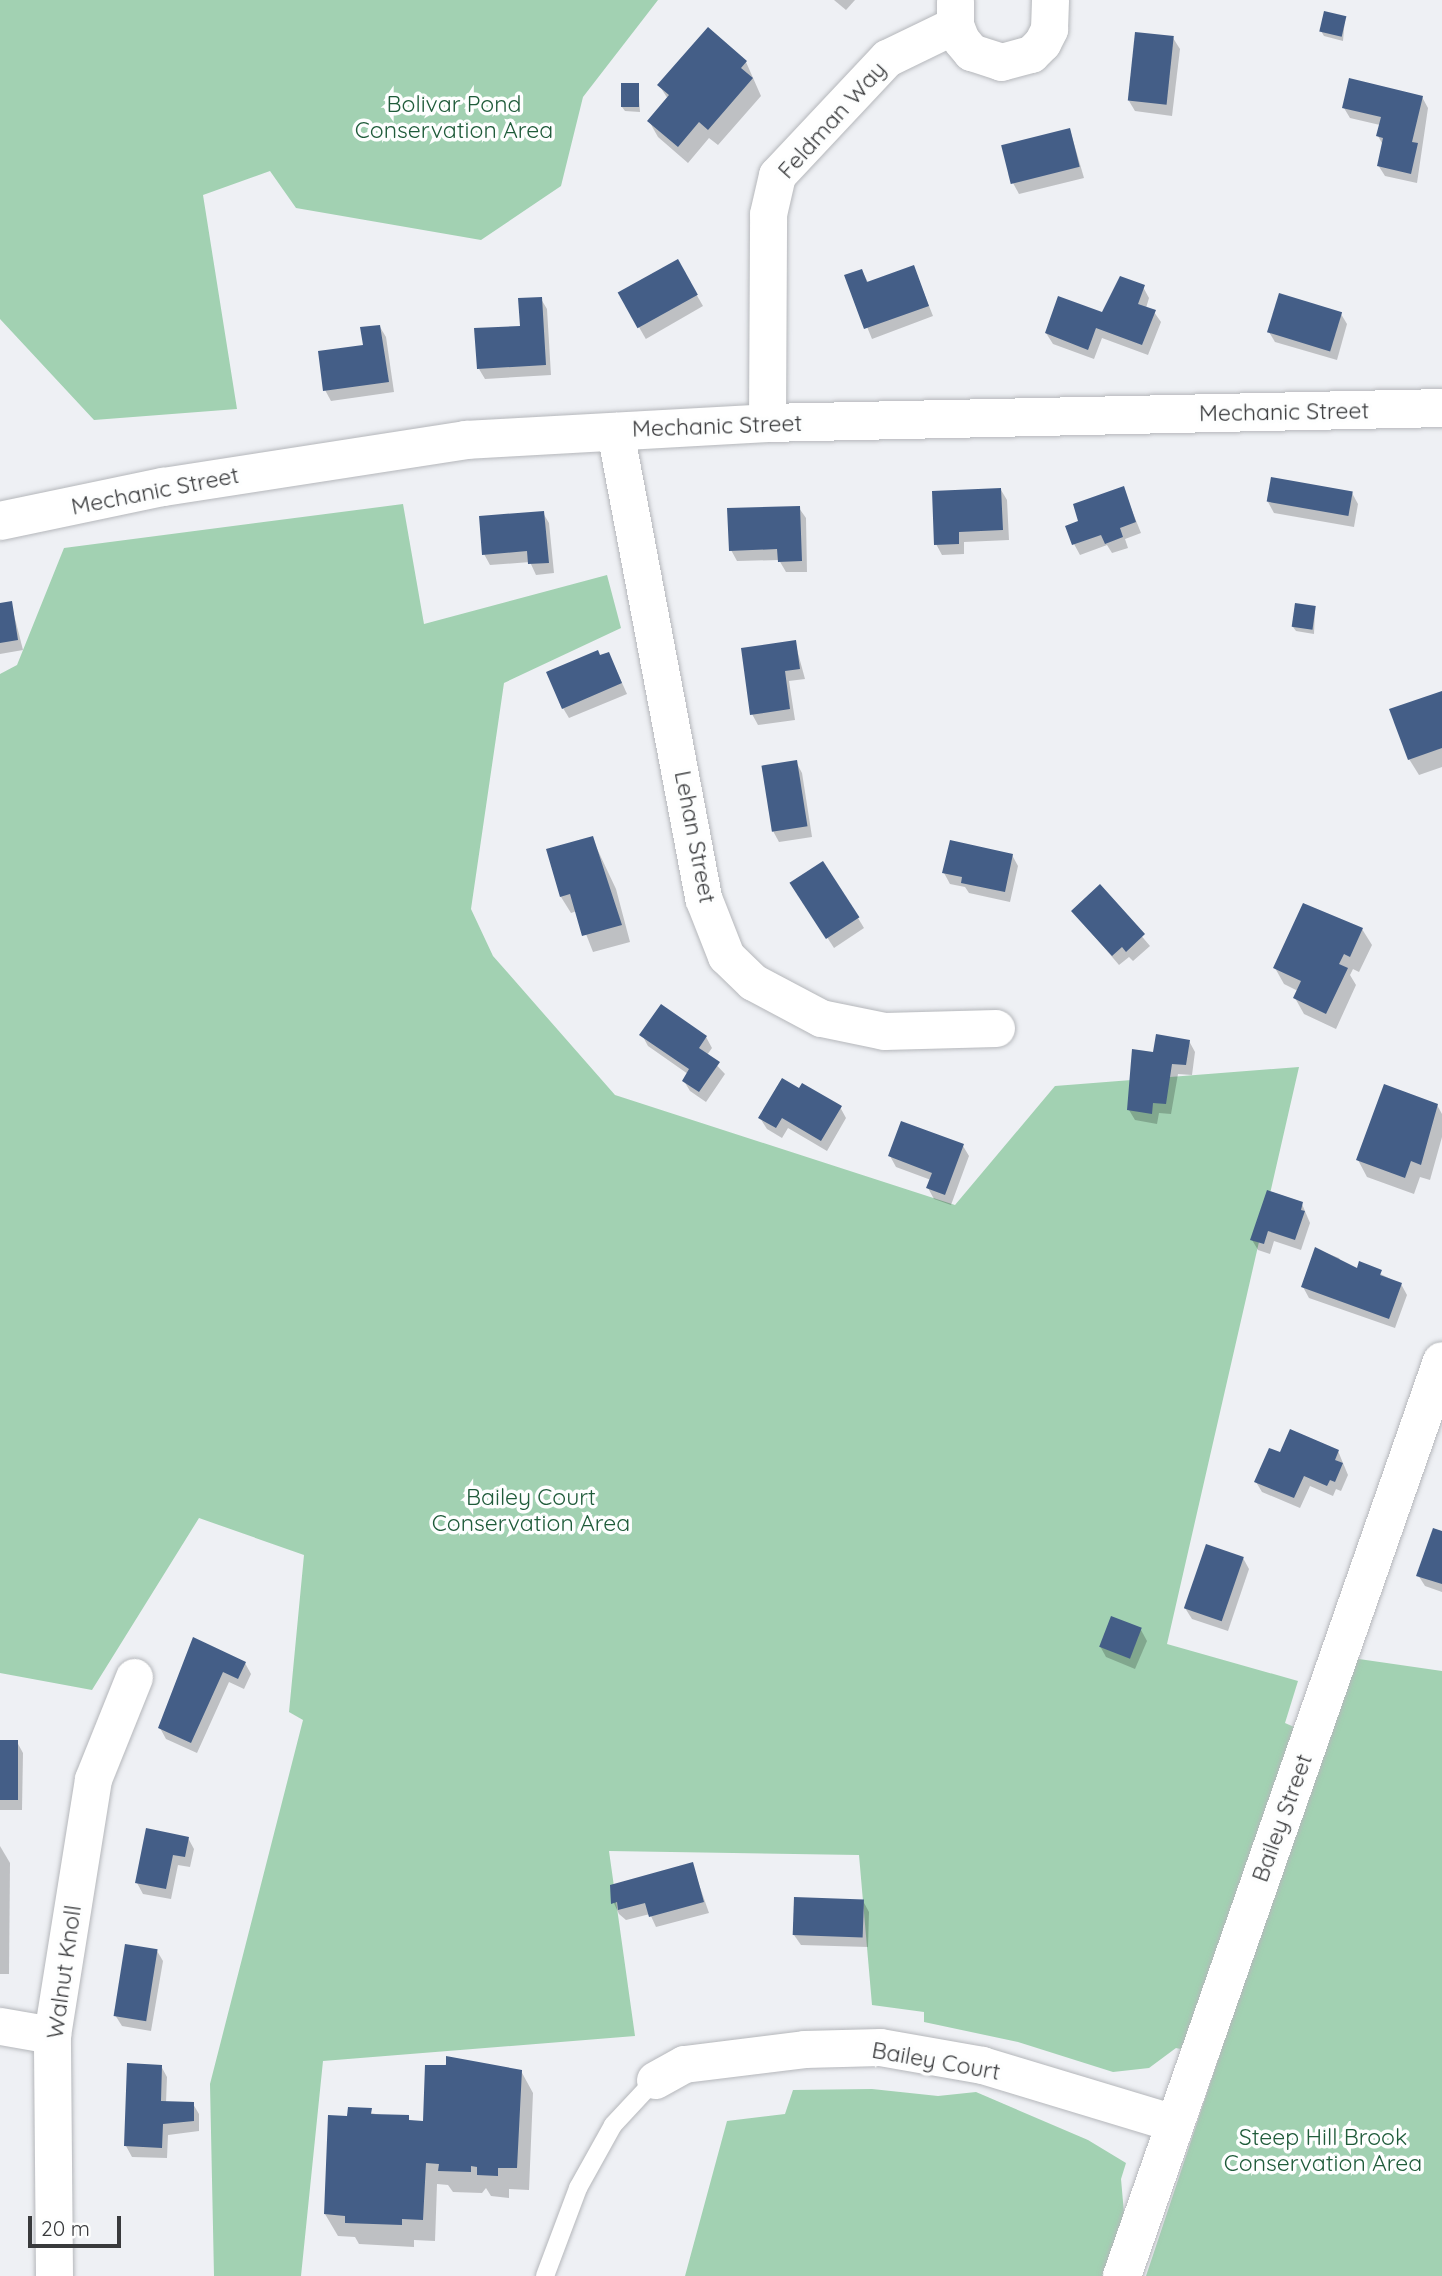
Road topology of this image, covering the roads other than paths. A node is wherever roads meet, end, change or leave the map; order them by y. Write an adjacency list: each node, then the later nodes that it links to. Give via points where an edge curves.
1 (1050, 0): 2 (street, Feldman Way, via 1049,29 1042,43 1016,60 1000,62 971,51)
2 (955, 12): 4 (street, Feldman Way, via 887,58 776,175 768,214)
3 (1442, 408): 4 (street, Mechanic Street)
4 (767, 423): 5 (street, Mechanic Street)
5 (615, 430): 6 (street, Mechanic Street, via 414,447 163,487); 7 (street, Lehan Street, via 704,900 726,956 753,982 821,1018 884,1031)
6 (0, 521)
7 (996, 1027)
8 (1442, 1361): 13 (street, Bailey Street)
9 (134, 1677): 11 (street, Walnut Knoll, via 93,1779)
10 (0, 2026): 11 (street)
11 (52, 2035): 14 (street, Walnut Knoll)
12 (655, 2080): 13 (street, Bailey Court, via 684,2064 804,2049 880,2047 982,2065); 15 (lane, via 612,2125 578,2188)
13 (1174, 2123): 16 (street, Bailey Street)
14 (54, 2276)
15 (545, 2276)
16 (1122, 2276)

